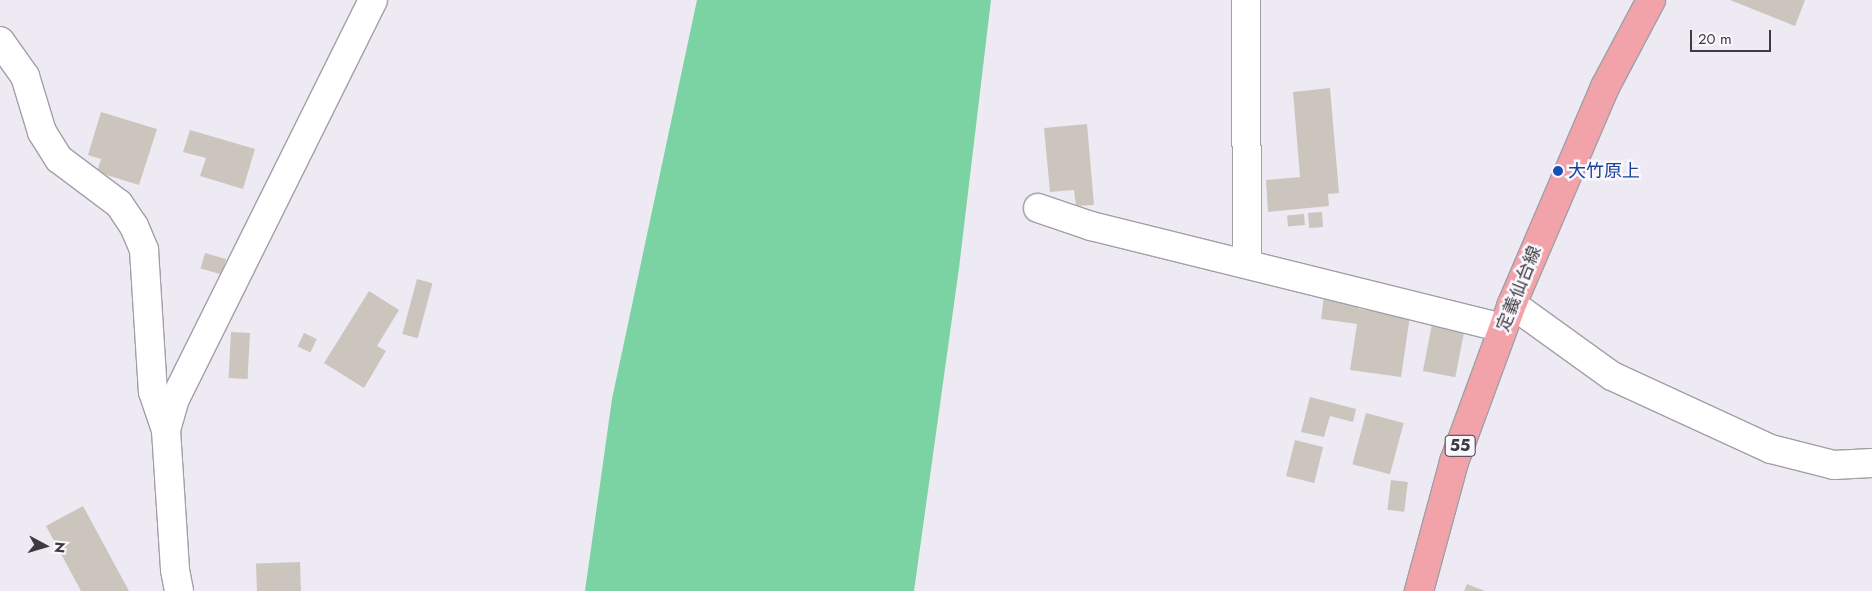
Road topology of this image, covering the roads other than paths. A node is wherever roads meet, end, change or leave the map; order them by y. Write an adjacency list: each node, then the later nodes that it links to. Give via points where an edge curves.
1 (373, 0): 8 (street, via 175,399)
2 (1246, 0): 6 (street)
3 (1651, 0): 7 (main road, 定義仙台線 / 55, via 1605,87)
4 (0, 41): 8 (street, via 24,76 42,132 59,159 105,191 134,226 144,250 149,281 153,392)
5 (1038, 208): 6 (street, via 1091,226)
6 (1247, 264): 7 (street)
7 (1508, 316): 9 (street, via 1612,376 1770,449 1834,465); 11 (main road, 定義仙台線 / 55, via 1454,462)
8 (166, 430): 10 (street)
9 (1872, 462)
10 (179, 591)
11 (1419, 591)

